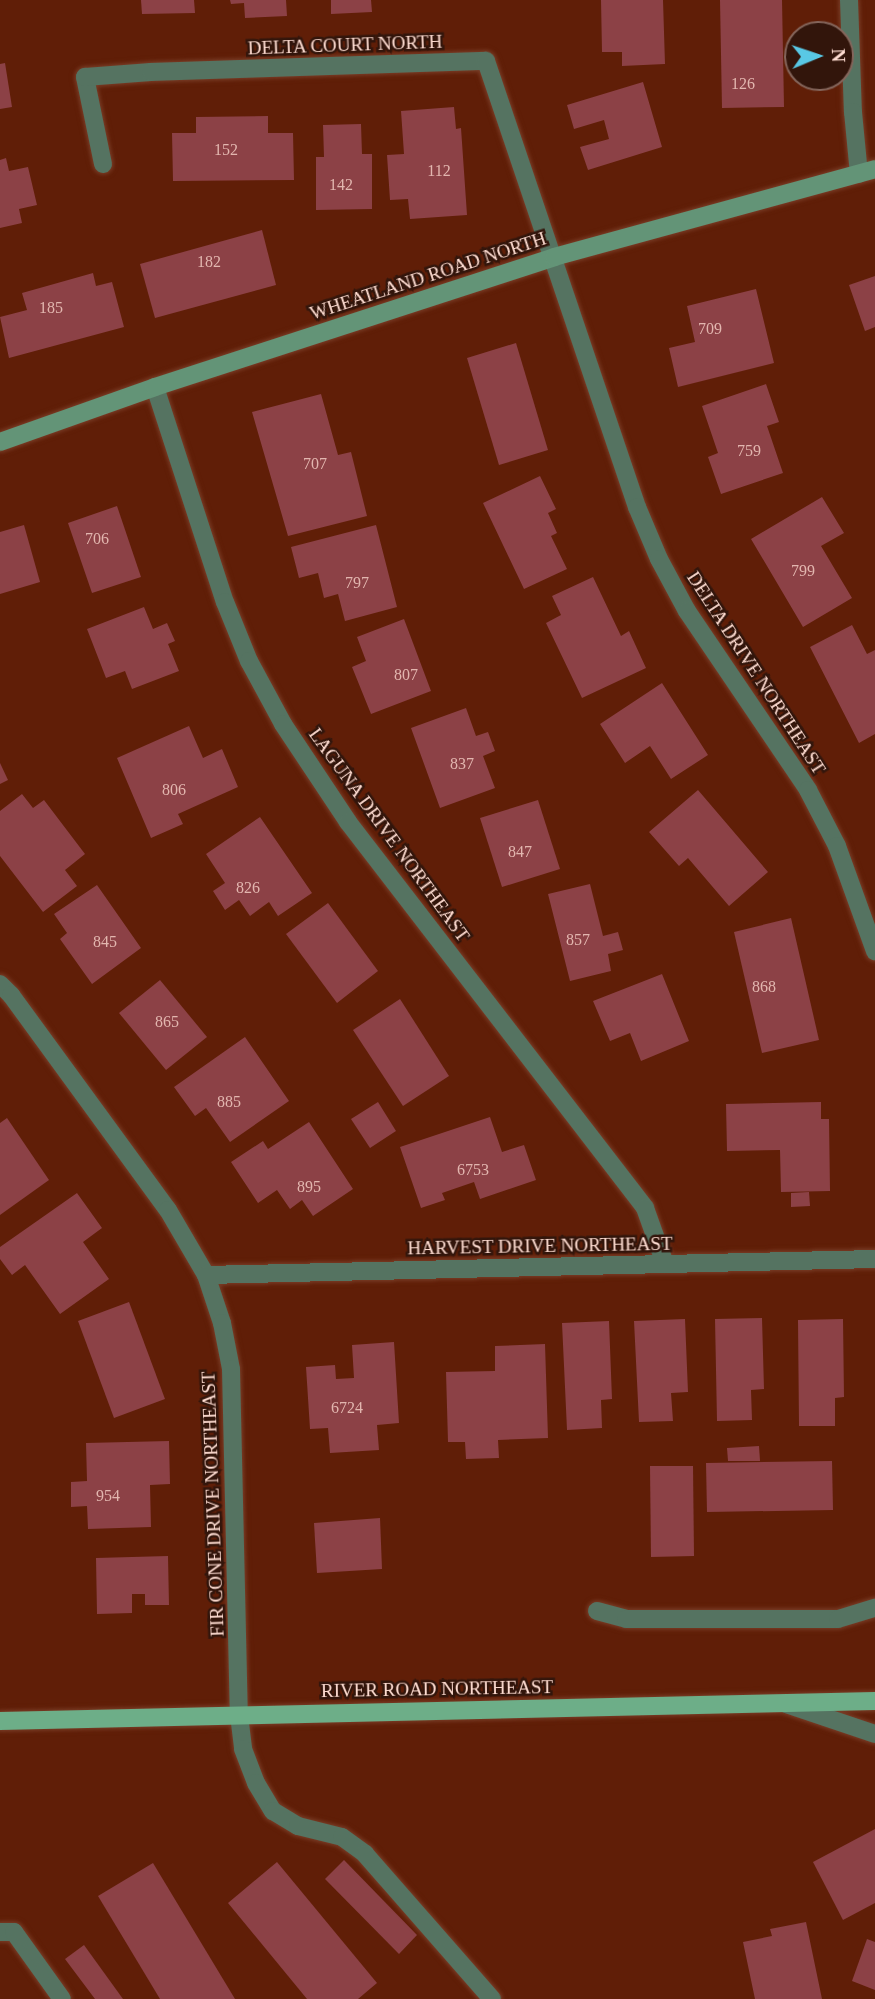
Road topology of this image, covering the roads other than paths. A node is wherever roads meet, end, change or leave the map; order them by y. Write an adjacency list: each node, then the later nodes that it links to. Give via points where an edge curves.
1 (849, 0): 3 (street, via 853,112)
2 (103, 164): 4 (street, DELTA COURT NORTH, via 85,77 486,61)
3 (867, 171): 4 (main road, WHEATLAND ROAD NORTH)
4 (554, 257): 5 (main road, WHEATLAND ROAD NORTH); 7 (street, DELTA DRIVE NORTHEAST, via 637,507 659,559 687,611 808,790 837,846)
5 (155, 387): 6 (main road, WHEATLAND ROAD NORTH); 10 (street, LAGUNA DRIVE NORTHEAST, via 225,602 249,661 283,724 348,822 646,1208)
6 (0, 442)
7 (875, 951)
8 (0, 984): 11 (street, FIR CONE DRIVE NORTHEAST, via 168,1210)
9 (875, 1259): 10 (street, HARVEST DRIVE NORTHEAST)
10 (665, 1264): 11 (street, HARVEST DRIVE NORTHEAST)
11 (206, 1275): 16 (street, FIR CONE DRIVE NORTHEAST, via 231,1369)
12 (875, 1608): 13 (street, via 838,1619 625,1619)
13 (597, 1611)
14 (875, 1701): 15 (main road, RIVER ROAD NORTHEAST)
15 (783, 1703): 16 (main road, RIVER ROAD NORTHEAST); 18 (street)
16 (239, 1715): 17 (main road, RIVER ROAD NORTHEAST); 21 (street, FIR CONE DRIVE NORTHEAST, via 243,1749 273,1811 299,1826 342,1837 365,1854)
17 (0, 1721)
18 (875, 1734)
19 (0, 1933): 20 (street, via 14,1932)
20 (62, 1999)
21 (492, 1999)

